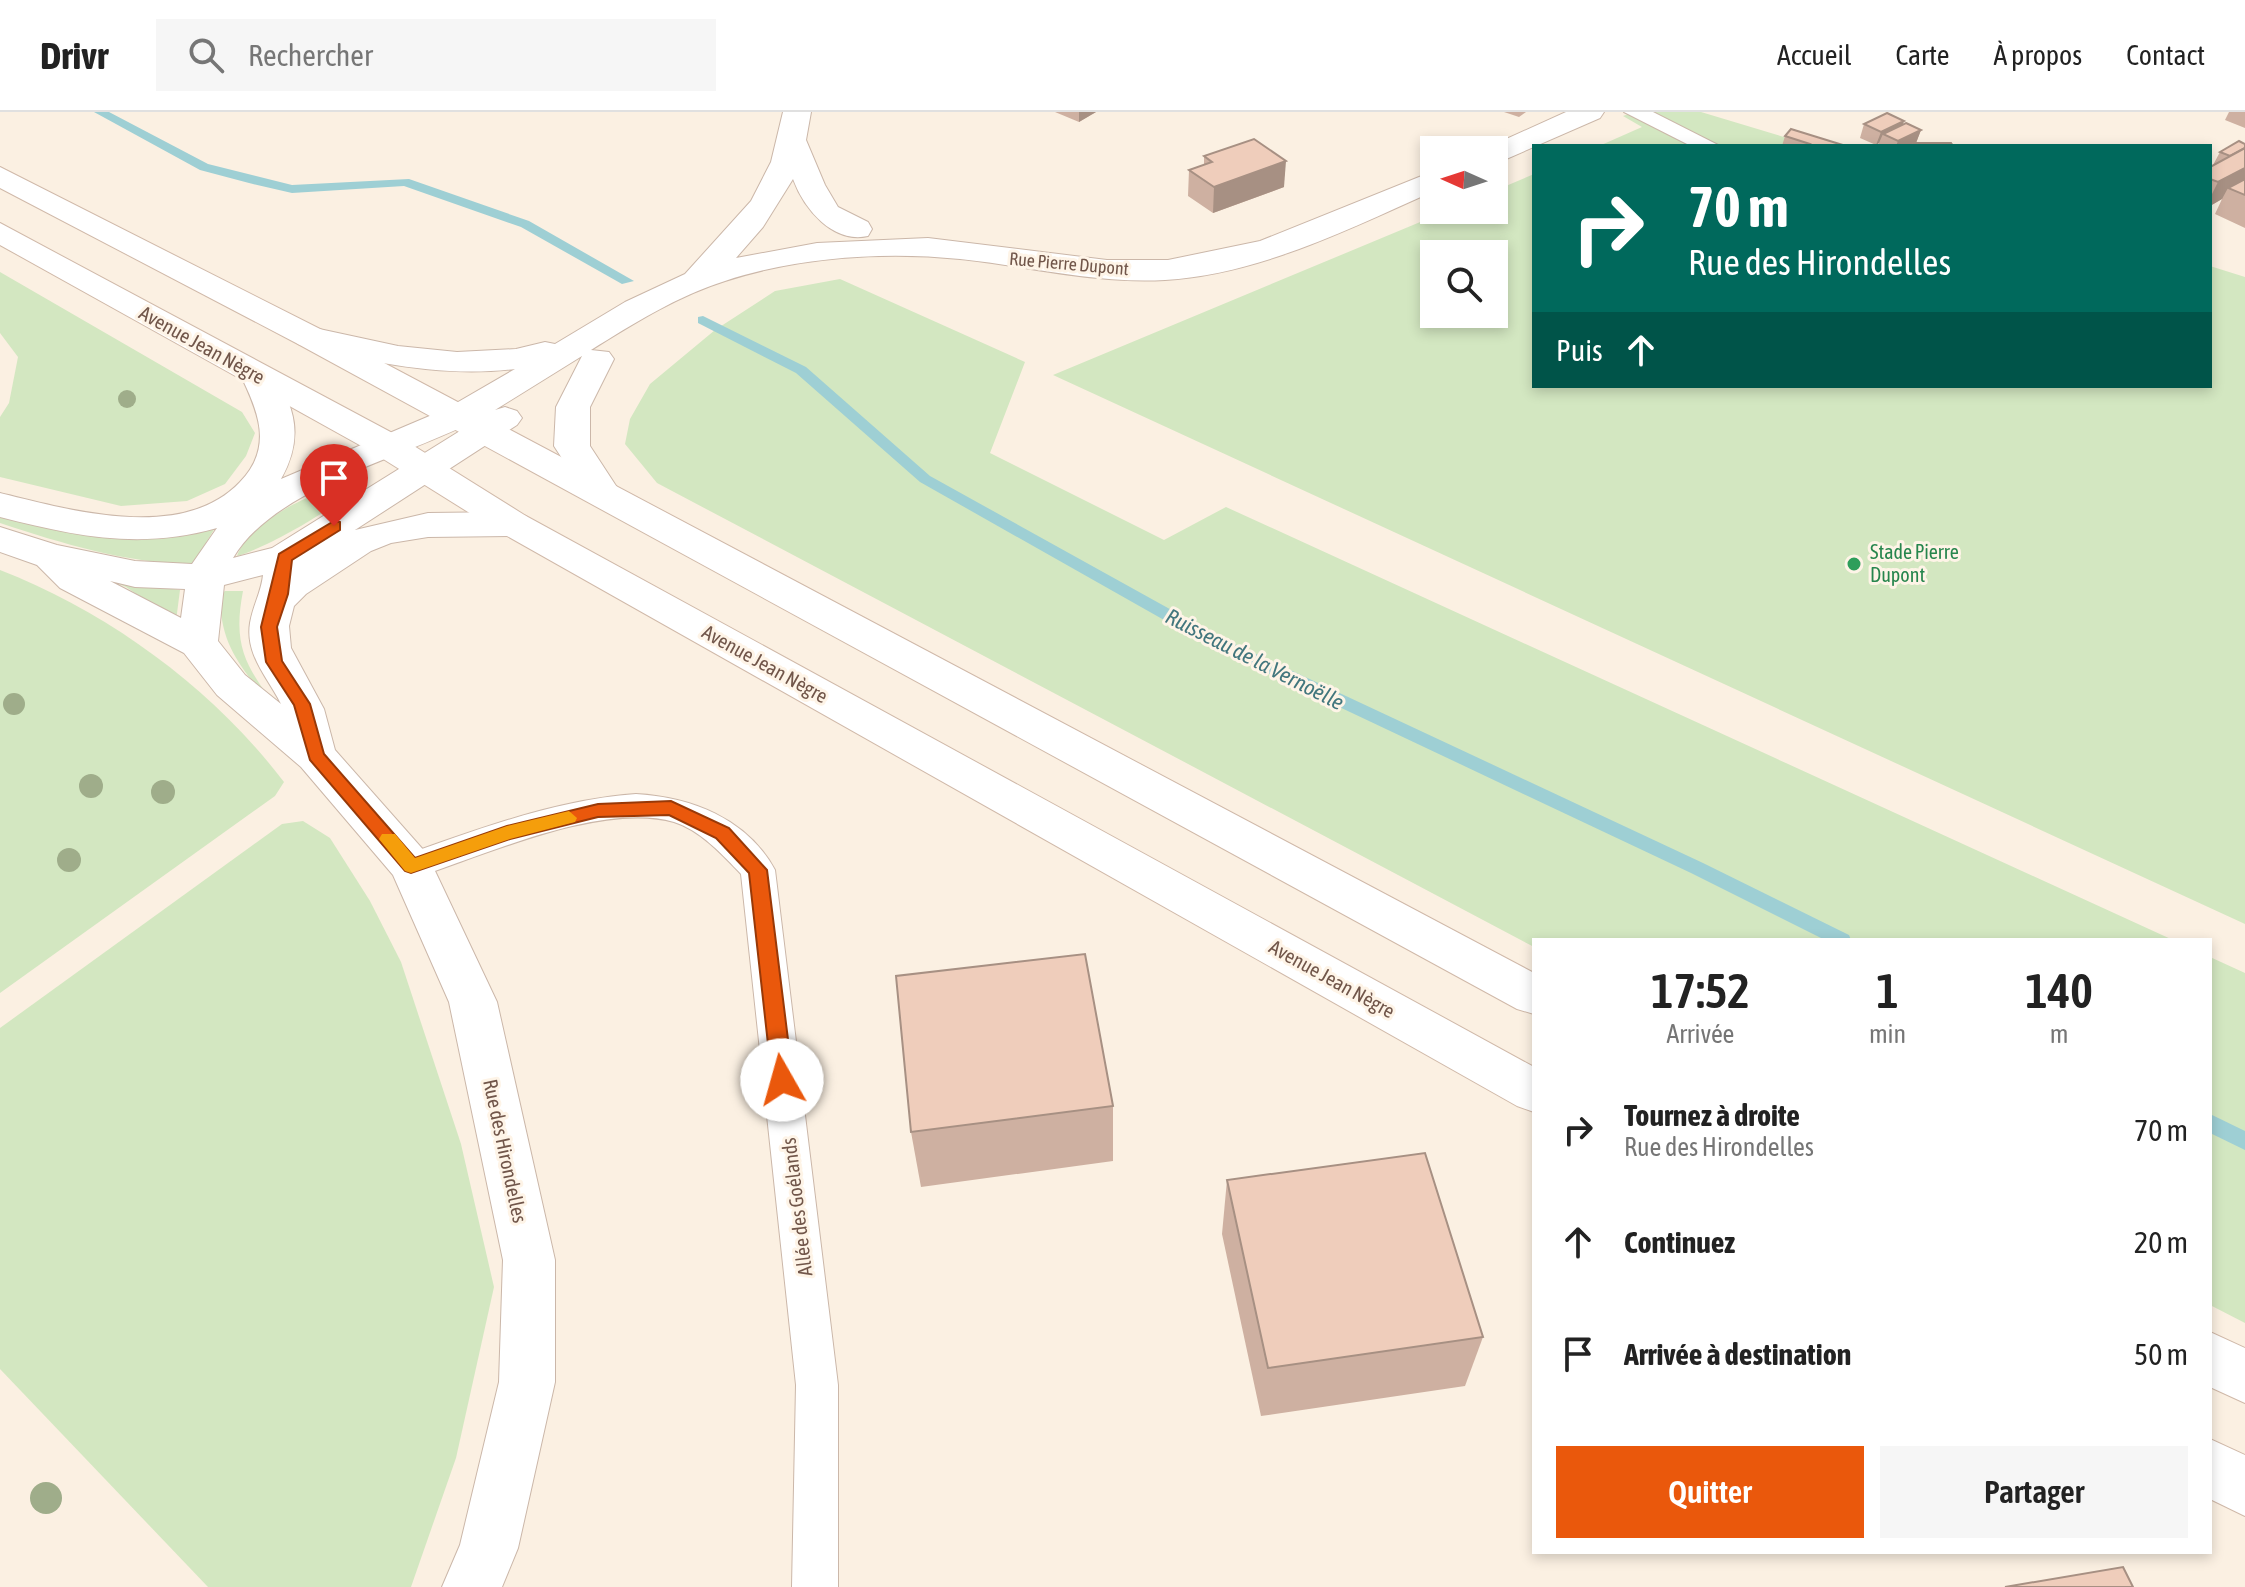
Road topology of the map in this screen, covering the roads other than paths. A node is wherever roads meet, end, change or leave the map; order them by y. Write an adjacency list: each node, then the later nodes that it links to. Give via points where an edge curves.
1 (1590, 112): 5 (street)
2 (1635, 112): 4 (lane)
3 (795, 127): 8 (street, via 810,185 827,213); 10 (street, via 777,186)
4 (1705, 144)
5 (1508, 148)
6 (0, 176): 13 (street)
7 (1420, 186): 11 (street, Rue Pierre Dupont, via 1271,251 1215,265 1107,271)
8 (857, 229): 10 (street); 11 (street)
9 (0, 232): 15 (street, Avenue Jean Nègre)
10 (746, 232): 12 (street)
11 (928, 247): 12 (street, via 823,253)
12 (696, 278): 14 (street, via 663,315)
13 (310, 337): 14 (street, via 401,359 509,363); 16 (street)
14 (589, 350): 16 (street); 20 (street, via 573,407 572,446)
15 (258, 376): 17 (street, Avenue Jean Nègre); 19 (street, via 278,417 278,449)
16 (472, 424): 17 (street); 18 (street); 20 (street)
17 (385, 444): 18 (street, Avenue Jean Nègre); 19 (street)
18 (425, 469): 22 (street, Avenue Jean Nègre); 25 (street)
19 (266, 492): 21 (street, via 182,526 125,529); 26 (street, via 222,544)
20 (604, 495): 30 (street)
21 (0, 505)
22 (513, 524): 25 (street, via 414,525 378,532); 31 (street, Avenue Jean Nègre)
23 (0, 539): 24 (street)
24 (50, 556): 26 (street, via 135,574); 27 (street, via 74,579)
25 (282, 576): 26 (street); 28 (street, via 269,627 274,662 302,704)
26 (206, 577): 27 (street)
27 (198, 643): 28 (street, Rue des Hirondelles, via 231,685)
28 (316, 756): 29 (street, Rue des Hirondelles)
29 (411, 866): 36 (street, Rue des Hirondelles, via 473,1002 529,1260 527,1382 489,1548); 37 (lane, Allée des Goélands, via 507,833 598,810 671,808 723,833 758,870 817,1385)
30 (1532, 994)
31 (1532, 1090)
32 (2212, 1359): 33 (street)
33 (2245, 1377)
34 (2212, 1468): 35 (street)
35 (2245, 1487)
36 (472, 1587)
37 (815, 1587)

